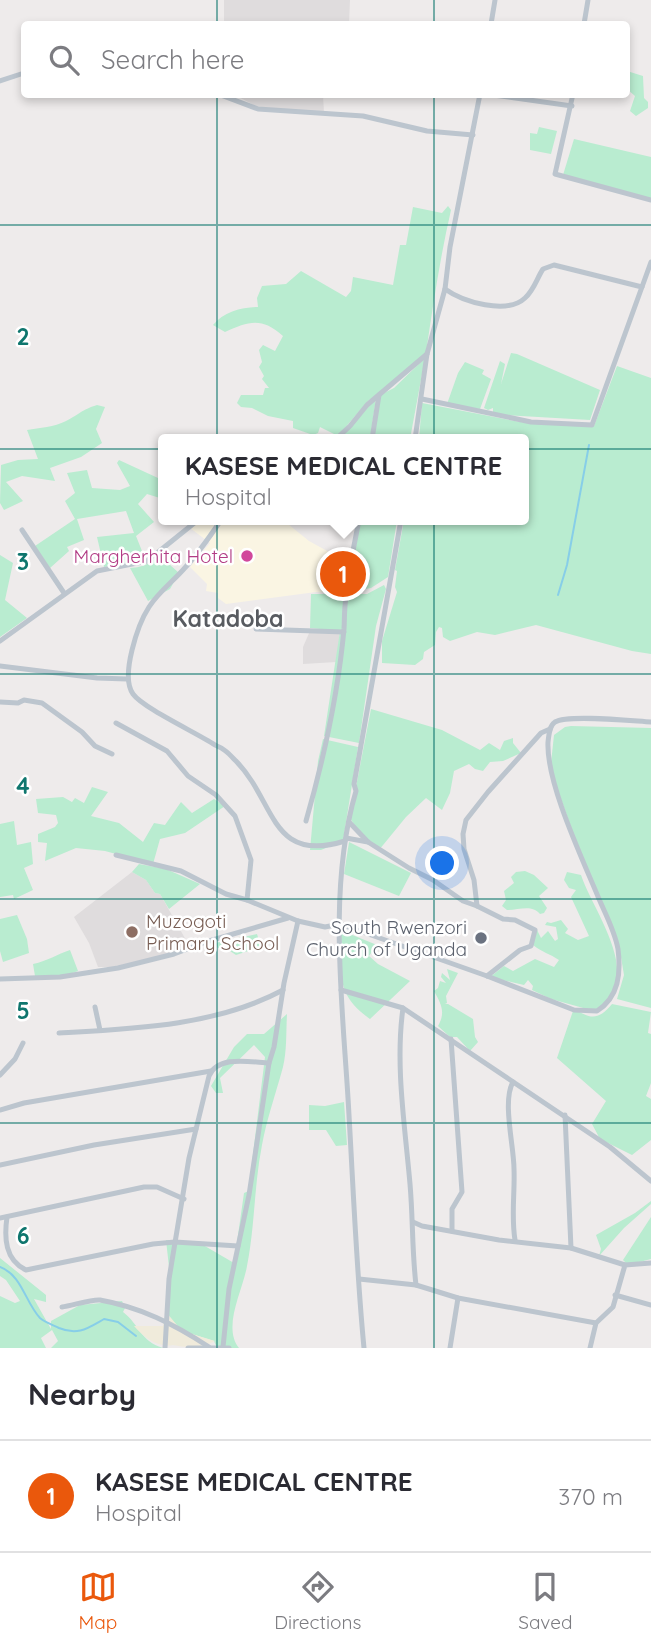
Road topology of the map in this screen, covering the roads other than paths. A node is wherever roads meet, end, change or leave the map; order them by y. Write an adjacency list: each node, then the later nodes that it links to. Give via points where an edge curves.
1 (495, 0): 3 (street)
2 (588, 0): 4 (street)
3 (492, 21)
4 (584, 21)
5 (21, 74): 6 (street)
6 (0, 80)
7 (229, 98): 12 (street, via 272,111 363,116 427,131)
8 (479, 98): 12 (street)
9 (515, 98): 11 (street)
10 (573, 98): 11 (street)
11 (572, 106): 13 (street, via 555,174)
12 (473, 135): 16 (street)
13 (651, 200)
14 (651, 262): 15 (street)
15 (642, 287): 16 (street, via 554,265 543,269 524,299 509,305 470,300); 19 (street, via 592,425 531,422)
16 (445, 289): 17 (street)
17 (427, 354): 18 (street); 19 (street)
18 (379, 395): 20 (street); 21 (street)
19 (422, 399): 22 (street)
20 (341, 434)
21 (373, 434)
22 (416, 434)
23 (192, 525): 28 (street, via 147,561 99,570)
24 (219, 525): 33 (street, via 150,606)
25 (358, 525): 30 (street)
26 (400, 525): 40 (street)
27 (22, 530): 28 (street)
28 (64, 593): 31 (street)
29 (256, 629): 30 (street)
30 (344, 632): 39 (street, via 325,750)
31 (0, 641)
32 (0, 666): 33 (street)
33 (127, 679): 41 (street, via 132,693 143,703 225,748 248,774 289,838 313,847)
34 (0, 702): 38 (street, via 42,703 94,746)
35 (651, 722): 37 (street, via 569,719 555,722)
36 (116, 723): 44 (street, via 167,751 188,776 216,795 235,816 251,860)
37 (550, 729): 45 (street, via 541,733 466,820 464,849); 49 (street, via 551,770 617,946 619,974 614,997 597,1011 584,1012)
38 (112, 754)
39 (306, 821)
40 (349, 822): 41 (street); 42 (street)
41 (345, 839): 42 (street); 48 (street)
42 (368, 842): 45 (street)
43 (116, 855): 44 (street, via 181,871)
44 (247, 900): 46 (street)
45 (477, 906): 49 (street, via 535,930 531,946)
46 (288, 918): 47 (street); 50 (street, via 118,968 60,977)
47 (298, 921): 48 (street, via 325,927); 51 (street)
48 (340, 924): 49 (street); 52 (street)
49 (487, 976)
50 (0, 979)
51 (283, 989): 55 (street, via 254,1003 191,1019); 59 (street)
52 (341, 990): 54 (street); 78 (street)
53 (95, 1007): 55 (street)
54 (403, 1008): 57 (street); 70 (street, via 401,1067)
55 (100, 1030): 56 (street)
56 (59, 1033)
57 (451, 1039): 62 (street); 71 (street, via 462,1192 452,1209)
58 (23, 1043): 61 (street)
59 (269, 1063): 60 (street, via 234,1062); 74 (street)
60 (211, 1071): 63 (street); 65 (street)
61 (0, 1075)
62 (513, 1082): 64 (street); 72 (street, via 509,1100)
63 (0, 1110)
64 (565, 1115): 67 (street); 75 (street)
65 (196, 1129): 66 (street); 68 (street)
66 (0, 1165)
67 (651, 1181)
68 (184, 1199): 69 (street, via 157,1187 144,1187); 73 (street)
69 (3, 1218): 73 (street, via 9,1253 26,1270)
70 (413, 1222): 71 (street); 79 (street)
71 (452, 1231): 72 (street)
72 (514, 1240): 75 (street)
73 (175, 1242): 74 (street); 84 (street)
74 (238, 1246): 87 (street, via 229,1289)
75 (571, 1248): 77 (street)
76 (651, 1263): 77 (street)
77 (625, 1265): 80 (street)
78 (359, 1279): 79 (street); 90 (street)
79 (416, 1285): 81 (street)
80 (615, 1296): 82 (street); 85 (street, via 613,1307)
81 (458, 1298): 85 (street); 91 (street)
82 (651, 1304)
83 (62, 1307): 84 (street, via 97,1299)
84 (166, 1320): 86 (street); 88 (street)
85 (596, 1323): 92 (street)
86 (209, 1347): 87 (street); 89 (street)
87 (226, 1347)
88 (165, 1348)
89 (188, 1348)
90 (364, 1348)
91 (450, 1348)
92 (590, 1348)

